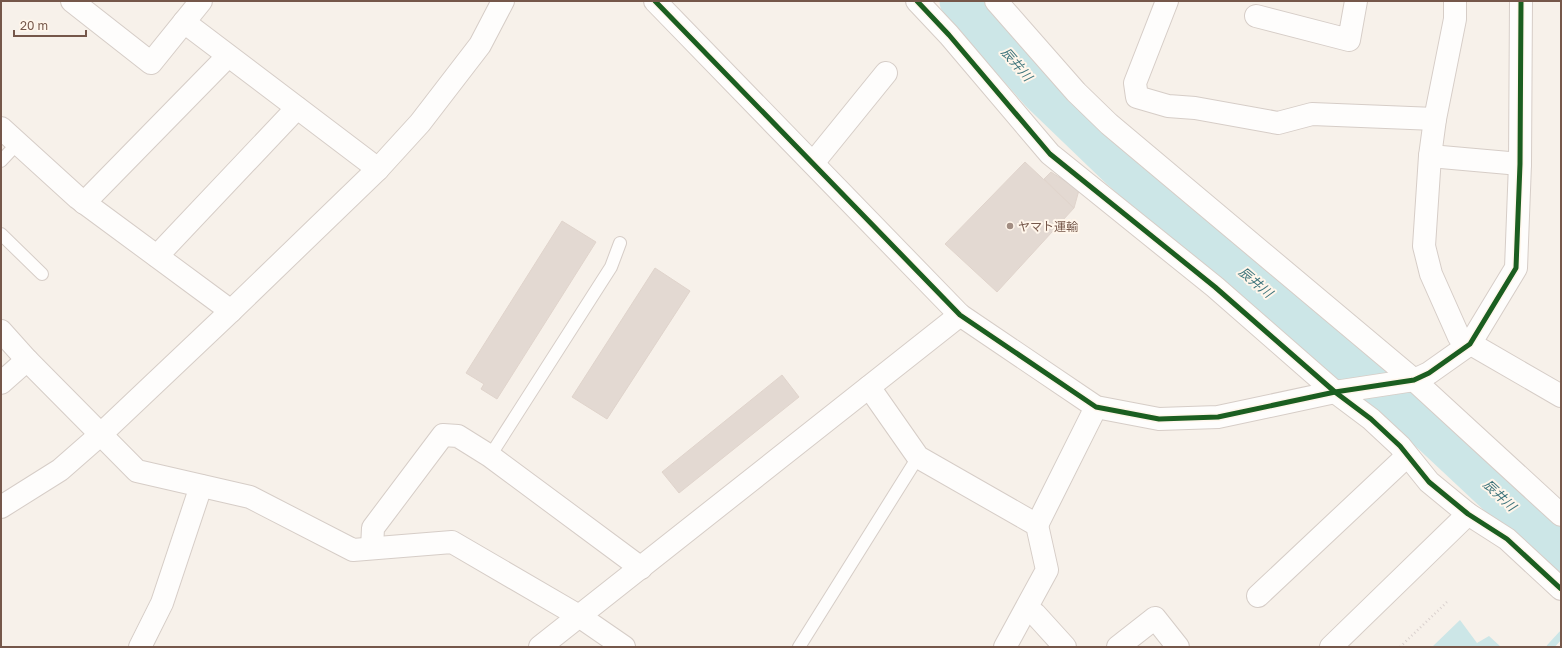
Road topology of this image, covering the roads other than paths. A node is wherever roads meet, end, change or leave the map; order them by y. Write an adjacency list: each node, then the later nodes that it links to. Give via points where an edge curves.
1 (72, 1): 12 (street, via 151,63)
2 (201, 1): 12 (street)
3 (503, 1): 23 (street, via 480,45 420,123)
4 (655, 1): 21 (street)
5 (917, 1): 37 (street, via 1050,154)
6 (996, 1): 34 (street, via 1076,92 1108,124)
7 (1167, 1): 16 (street, via 1135,83 1137,97 1168,106 1195,108 1278,123 1312,114)
8 (1356, 1): 11 (street, via 1349,40)
9 (1455, 1): 16 (street, via 1455,19)
10 (1521, 1): 22 (street)
11 (1256, 16)
12 (184, 22): 13 (street)
13 (228, 56): 15 (street); 24 (street)
14 (886, 73): 21 (street)
15 (297, 108): 23 (street); 27 (street)
16 (1435, 119): 19 (street)
17 (1, 128): 18 (street)
18 (17, 144): 20 (lane); 24 (street)
19 (1430, 156): 22 (street); 32 (street, via 1424,246 1430,274 1459,337)
20 (1, 161)
21 (813, 163): 30 (street)
22 (1520, 164): 32 (street, via 1516,268)
23 (378, 169): 29 (street)
24 (84, 203): 27 (street)
25 (1, 234): 28 (lane)
26 (620, 243): 41 (lane, via 611,267)
27 (156, 256): 29 (street)
28 (42, 274)
29 (231, 311): 40 (street)
30 (960, 315): 36 (street); 39 (street)
31 (1, 331): 33 (street)
32 (1470, 344): 34 (street, via 1429,373); 38 (street)
33 (27, 360): 35 (street); 40 (street)
34 (1409, 381): 37 (street); 47 (street)
35 (1, 383)
36 (869, 387): 43 (street); 50 (street)
37 (1342, 390): 39 (street, via 1218,418 1159,419); 42 (street, via 1400,446)
38 (1561, 396)
39 (1096, 407): 48 (street)
40 (100, 435): 44 (street, via 138,471); 45 (street, via 60,470)
41 (490, 456): 49 (street, via 458,436 443,435 373,528); 50 (street)
42 (1407, 456): 46 (street, via 1429,482); 52 (street)
43 (918, 457): 48 (street); 58 (lane)
44 (201, 486): 49 (street, via 250,497 353,550); 55 (street, via 162,602)
45 (1, 507)
46 (1468, 514): 51 (street, via 1506,539); 63 (street)
47 (1561, 515)
48 (1037, 525): 53 (street, via 1047,570)
49 (372, 548): 54 (street, via 452,542)
50 (641, 568): 54 (street)
51 (1561, 589)
52 (1258, 596)
53 (1027, 609): 59 (street); 60 (street, via 1035,614)
54 (580, 616): 56 (street); 57 (street)
55 (140, 647)
56 (540, 647)
57 (624, 647)
58 (799, 647)
59 (1005, 647)
60 (1066, 647)
61 (1118, 647): 62 (street, via 1155,618)
62 (1178, 647)
63 (1331, 647)

